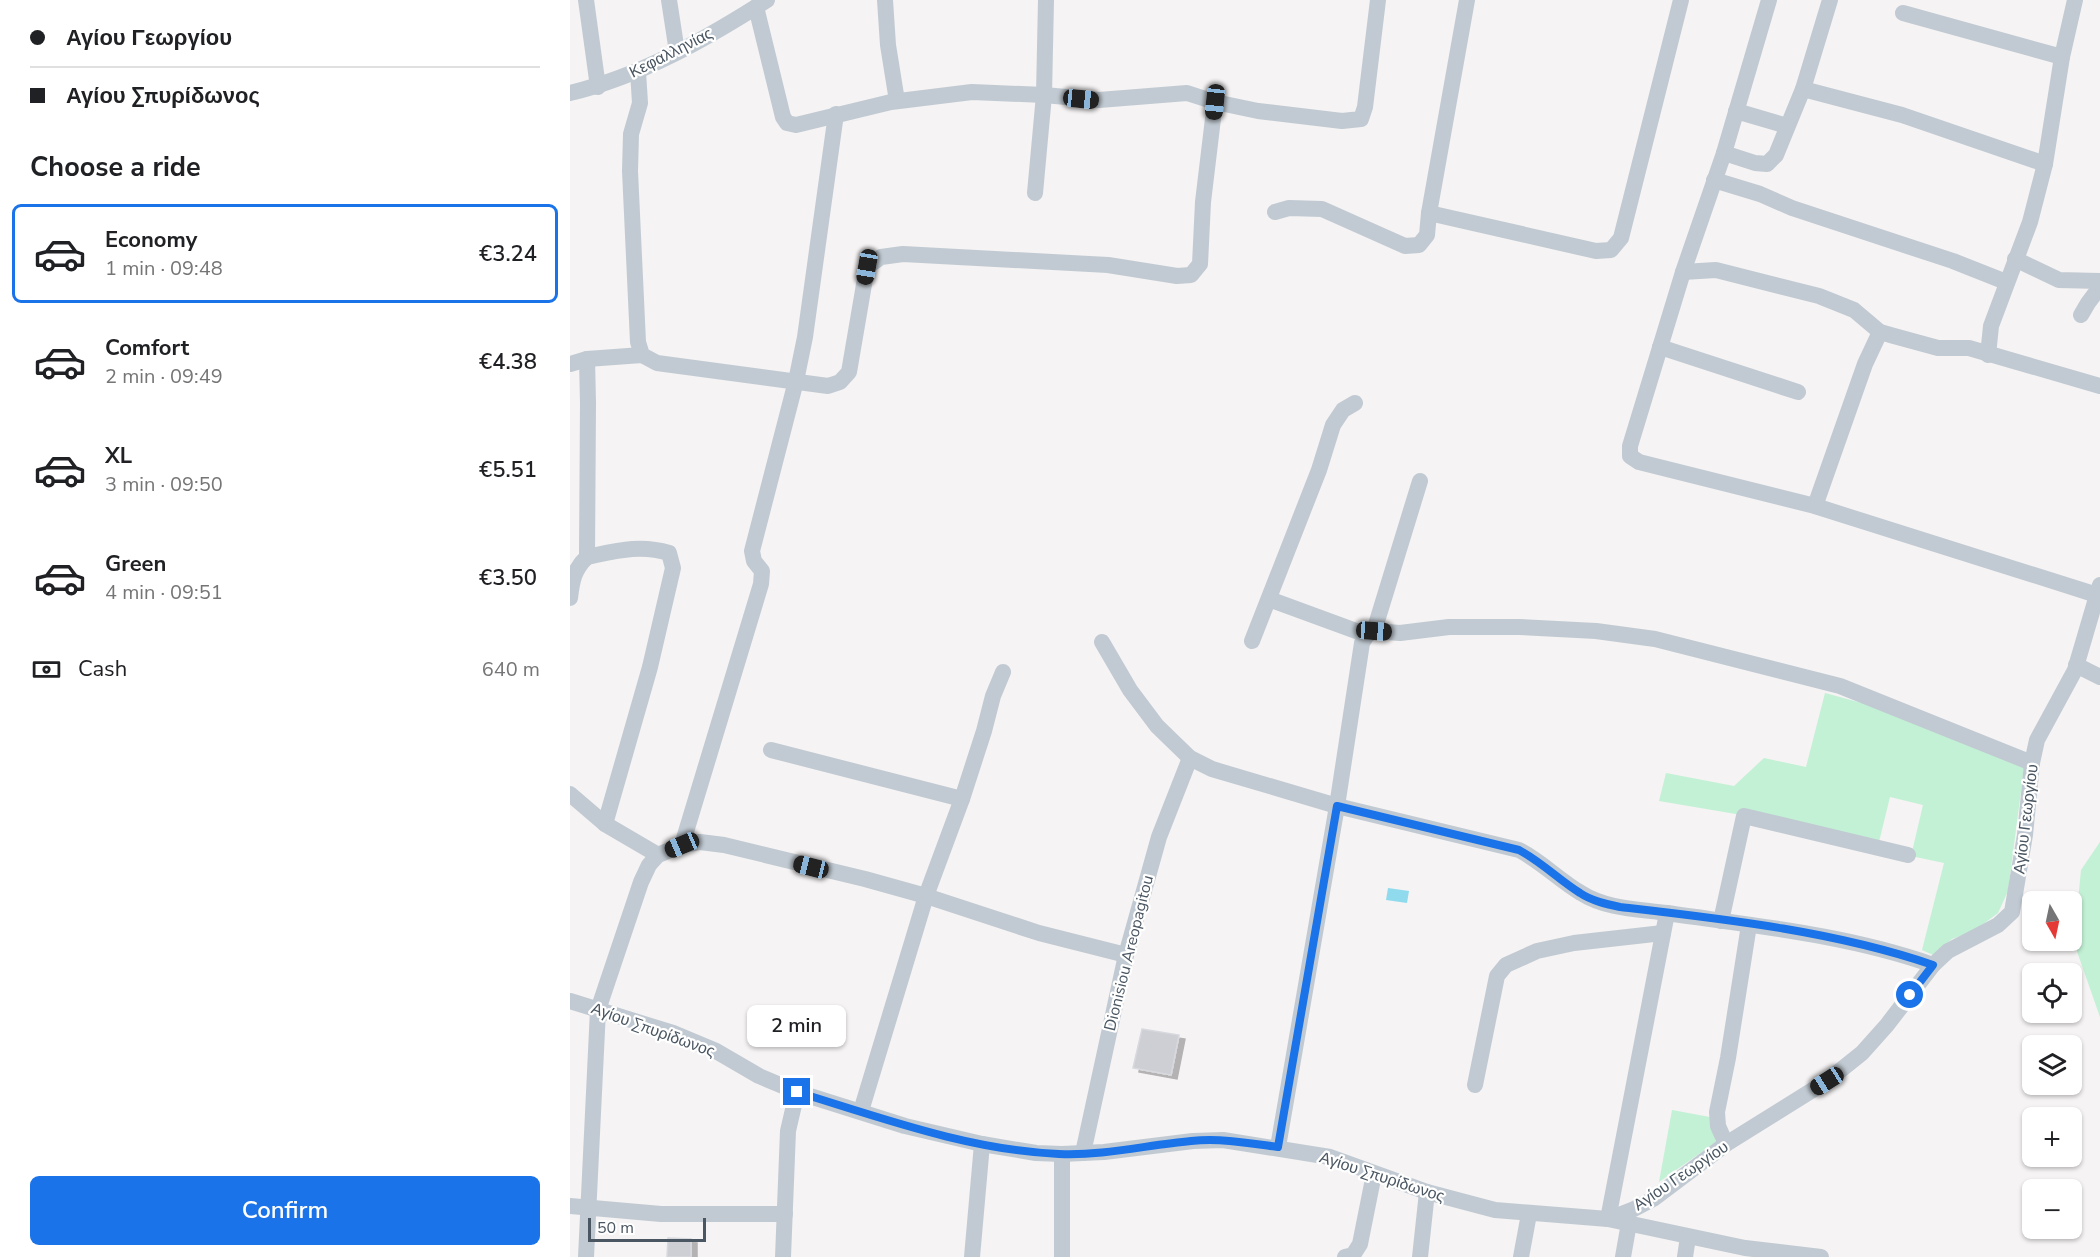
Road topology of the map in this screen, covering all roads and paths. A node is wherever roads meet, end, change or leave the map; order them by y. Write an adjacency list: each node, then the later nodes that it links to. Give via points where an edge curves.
1 (586, 0): 16 (street)
2 (669, 0): 13 (street)
3 (885, 0): 20 (street)
4 (1046, 0): 19 (street)
5 (1378, 0): 21 (street, via 1361,119 1258,111)
6 (1467, 0): 30 (street)
7 (1681, 0): 30 (street, via 1621,238 1611,250 1596,251)
8 (1769, 0): 22 (street)
9 (1830, 0): 17 (street)
10 (2075, 0): 14 (street)
11 (762, 3): 13 (street, Κεφαλληνίας); 23 (street, via 787,123 796,125)
12 (1902, 13): 14 (street)
13 (677, 52): 15 (street, Κεφαλληνίας)
14 (2062, 57): 26 (street)
15 (638, 72): 16 (street, Κεφαλληνίας); 39 (street, via 640,103 631,134 630,171 638,342)
16 (598, 87): 18 (street, Κεφαλληνίας)
17 (1803, 88): 24 (street); 26 (street, via 1902,115)
18 (570, 93)
19 (1044, 95): 20 (street, via 972,92); 21 (street, via 1099,100 1187,93); 28 (street)
20 (897, 101): 23 (street)
21 (1215, 102): 43 (street, via 1200,264 1191,275 1108,265 903,254 881,257 867,267 849,372 840,382 828,386)
22 (1736, 111): 24 (street); 25 (street)
23 (836, 114): 43 (street)
24 (1787, 126): 25 (street, via 1776,155 1767,164)
25 (1724, 153): 27 (street)
26 (2045, 164): 31 (street, via 2030,222)
27 (1714, 180): 32 (street); 34 (street)
28 (1035, 193)
29 (1275, 212): 30 (street, via 1289,208 1322,209 1405,246 1419,245 1424,240)
30 (1429, 213)
31 (2015, 259): 33 (street, via 2059,280); 34 (street)
32 (1683, 273): 37 (street, via 1716,270 1819,296 1854,310); 38 (street)
33 (2100, 281)
34 (2006, 282): 40 (street, via 1991,326)
35 (2100, 287): 36 (street)
36 (2081, 315)
37 (1880, 332): 40 (street, via 1928,346 1969,348); 48 (street)
38 (1660, 347): 45 (street); 48 (street, via 1630,456 1638,462)
39 (642, 355): 41 (street); 43 (street, via 657,363)
40 (1988, 355): 44 (street)
41 (586, 359): 42 (street); 49 (street)
42 (570, 364)
43 (796, 381): 66 (street, via 752,551 762,571 761,584)
44 (2100, 386)
45 (1798, 392)
46 (1355, 403): 52 (street, via 1342,410 1333,425)
47 (1420, 481): 53 (street)
48 (1815, 506): 50 (street)
49 (587, 557): 51 (street, via 573,578); 65 (street, via 653,548 669,553 673,568 650,668)
50 (2099, 590): 56 (street, Αγίου Γεωργίου)
51 (570, 598)
52 (1269, 599): 53 (street); 54 (street)
53 (1370, 633): 61 (street, via 1519,627 1655,639 1840,686); 64 (street, via 1362,643)
54 (1252, 641)
55 (1102, 642): 60 (street, via 1130,690)
56 (2076, 665): 58 (street); 61 (street, Αγίου Γεωργίου, via 2037,740)
57 (1003, 672): 63 (street)
58 (2100, 677)
59 (771, 750): 63 (street)
60 (1190, 758): 64 (street, via 1212,769); 74 (street, Dionisiou Areopagitou, via 1159,837)
61 (2032, 763): 75 (street, Αγίου Γεωργίου, via 2012,912 1998,925 1948,951)
62 (570, 794): 65 (street)
63 (962, 800): 69 (street)
64 (1337, 806): 70 (street, via 1519,850 1599,902); 83 (street)
65 (605, 824): 67 (street)
66 (682, 845): 67 (street); 69 (street, via 724,845)
67 (658, 855): 77 (street, via 641,882)
68 (1908, 855): 71 (street, via 1744,816)
69 (926, 896): 74 (street, via 1039,933); 80 (street)
70 (1667, 913): 71 (street); 73 (street)
71 (1721, 921): 72 (street)
72 (1749, 925): 75 (street, via 1858,944); 82 (street, via 1717,1112)
73 (1663, 933): 78 (street, via 1574,943 1537,951 1506,965 1497,976); 93 (street)
74 (1126, 955): 84 (street, Dionisiou Areopagitou)
75 (1933, 965): 82 (street, Αγίου Γεωργίου, via 1862,1053 1827,1081)
76 (570, 1001): 77 (street, Αγίου Σπυρίδωνος)
77 (598, 1010): 79 (street, Αγίου Σπυρίδωνος, via 673,1033); 90 (street)
78 (1475, 1085)
79 (797, 1092): 80 (street, Αγίου Σπυρίδωνος); 91 (street, via 788,1131)
80 (861, 1111): 81 (street, Αγίου Σπυρίδωνος)
81 (982, 1144): 85 (street, Αγίου Σπυρίδωνος); 100 (street)
82 (1726, 1144): 88 (street, Αγίου Γεωργίου)
83 (1278, 1147): 84 (street, Αγίου Σπυρίδωνος, via 1223,1140); 86 (street, Αγίου Σπυρίδωνος, via 1330,1157)
84 (1083, 1153): 85 (street, Αγίου Σπυρίδωνος)
85 (1062, 1154): 101 (street)
86 (1374, 1174): 87 (street, Αγίου Σπυρίδωνος); 102 (street, via 1360,1244 1353,1255)
87 (1427, 1192): 92 (street, Αγίου Σπυρίδωνος, via 1495,1210); 103 (street)
88 (1653, 1199): 93 (street, Αγίου Γεωργίου); 95 (street)
89 (570, 1206): 90 (street)
90 (587, 1207): 91 (street, via 661,1214); 98 (street)
91 (785, 1214): 99 (street)
92 (1529, 1214): 93 (street, Αγίου Σπυρίδωνος); 104 (street)
93 (1608, 1219): 94 (street, Αγίου Σπυρίδωνος)
94 (1629, 1223): 95 (street, Αγίου Σπυρίδωνος); 105 (street)
95 (1647, 1228): 96 (street, Αγίου Σπυρίδωνος)
96 (1688, 1237): 97 (street, Αγίου Σπυρίδωνος); 106 (street)
97 (1795, 1256): 107 (street, Αγίου Σπυρίδωνος)
98 (586, 1257)
99 (783, 1257)
100 (972, 1257)
101 (1062, 1257)
102 (1346, 1257)
103 (1420, 1257)
104 (1521, 1257)
105 (1623, 1257)
106 (1685, 1257)
107 (1821, 1257)

